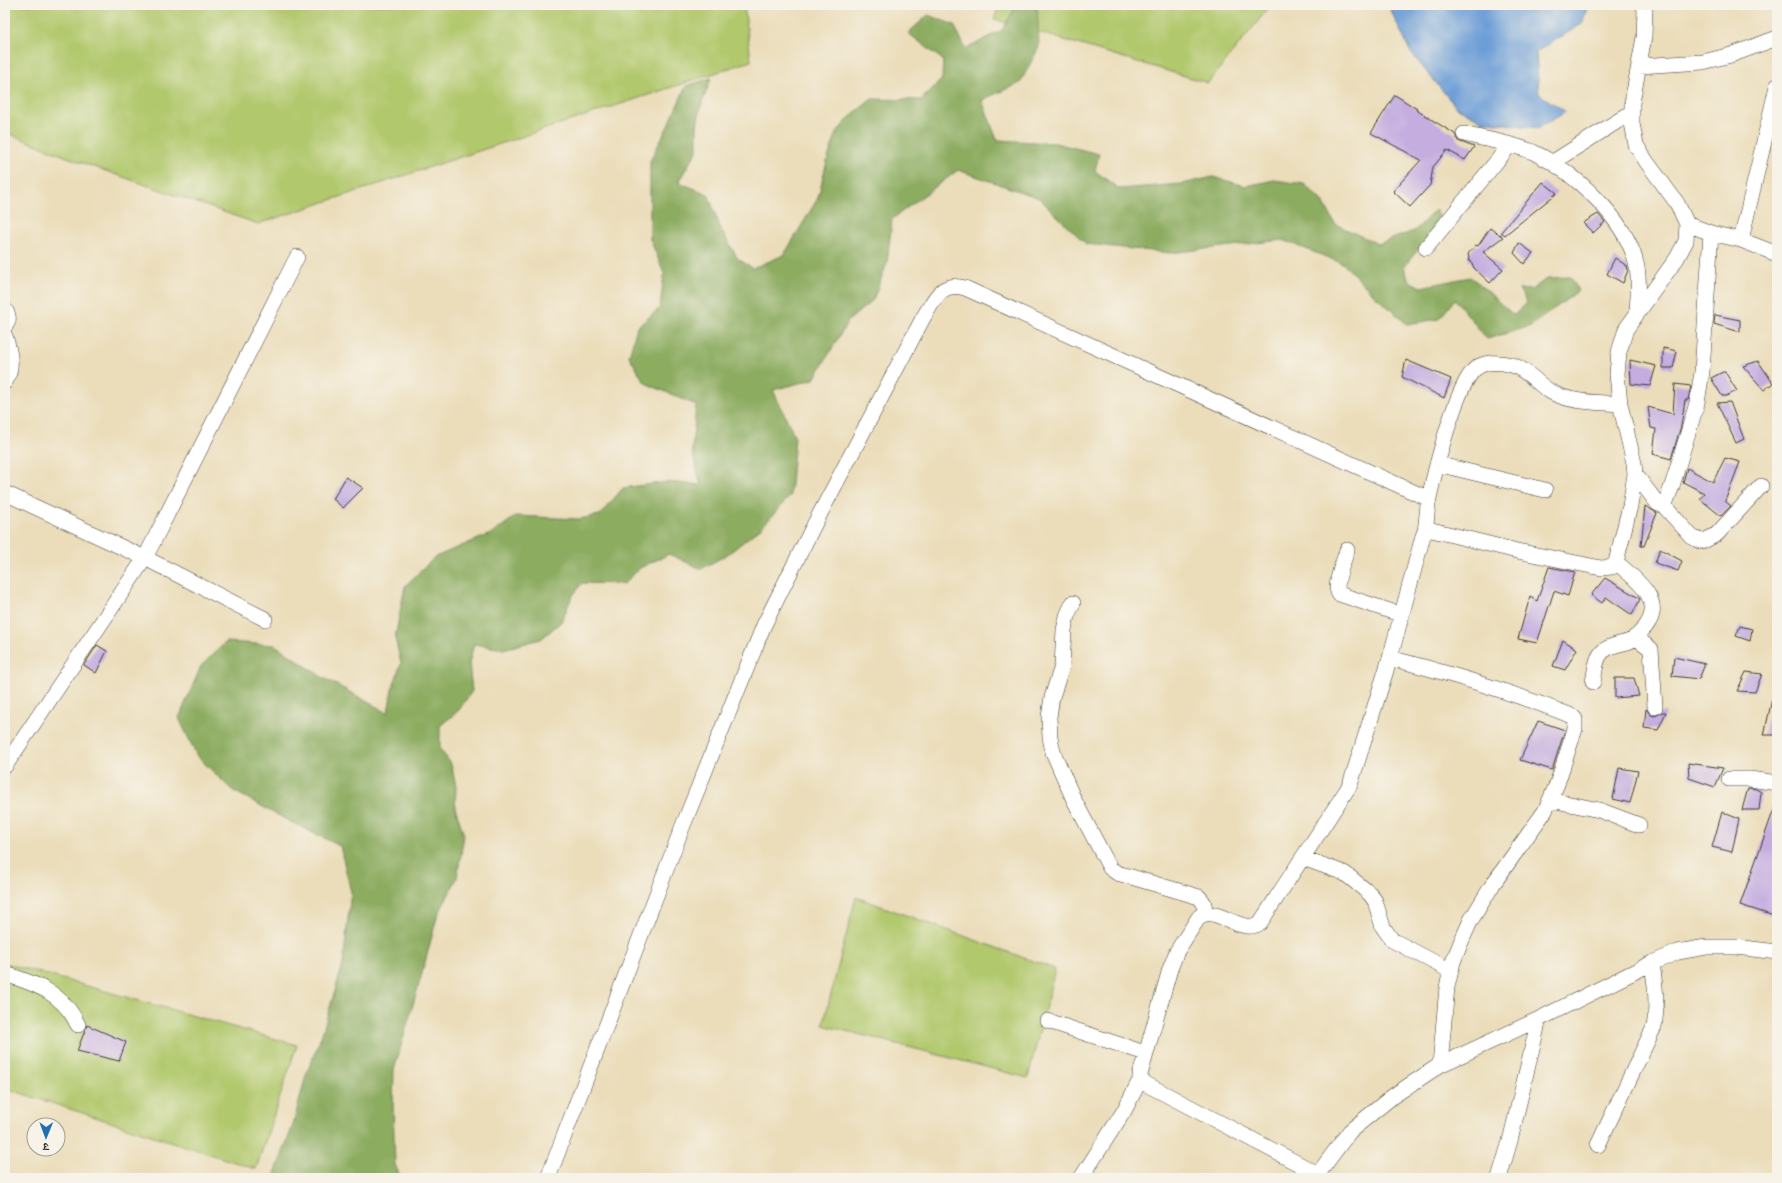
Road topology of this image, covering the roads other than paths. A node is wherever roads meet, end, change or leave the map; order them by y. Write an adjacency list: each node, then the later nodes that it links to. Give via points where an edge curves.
1 (1643, 5): 3 (street, via 1644,37)
2 (1777, 38): 3 (street, via 1703,62)
3 (1639, 66): 5 (street)
4 (1777, 86): 11 (street)
5 (1632, 112): 8 (street); 9 (street, via 1636,145 1677,203)
6 (1464, 134): 7 (street)
7 (1510, 145): 8 (street); 12 (street)
8 (1553, 162): 16 (street, via 1604,207 1622,229 1637,264)
9 (1687, 224): 10 (street); 16 (street, via 1686,241 1677,258)
10 (1711, 233): 11 (street); 27 (street, via 1702,372 1697,404 1672,486)
11 (1741, 240): 13 (street)
12 (1426, 248)
13 (1777, 254)
14 (297, 257): 30 (street)
15 (5, 310): 17 (street, via 9,317)
16 (1637, 312): 20 (street, via 1626,329 1619,352 1617,374)
17 (5, 326)
18 (5, 336): 19 (street, via 11,360 9,376)
19 (5, 382)
20 (1620, 404): 21 (street, via 1568,398 1552,392 1526,372 1512,365 1487,363 1477,367 1470,374 1461,390); 22 (street)
21 (1438, 464): 24 (street); 26 (street)
22 (1635, 474): 27 (street, via 1658,504); 31 (street)
23 (1761, 486): 27 (street, via 1717,534 1703,541 1692,537)
24 (1545, 490)
25 (5, 494): 30 (street)
26 (1429, 499): 28 (street); 58 (street, via 965,288 950,286 942,289 924,318 813,527 764,625 682,828)
27 (1663, 505)
28 (1426, 531): 31 (street, via 1432,530 1601,568 1612,567); 33 (street)
29 (1347, 550): 33 (street, via 1337,584 1336,590 1339,594)
30 (145, 558): 34 (street); 39 (street)
31 (1616, 562): 35 (street, via 1639,582 1652,603 1649,622)
32 (1073, 603): 45 (street, via 1064,630 1062,666 1052,697 1049,717 1050,737 1060,768 1110,868 1117,873 1199,897 1205,906)
33 (1402, 615): 36 (street)
34 (264, 619)
35 (1635, 637): 37 (street, via 1600,654); 38 (street, via 1651,649)
36 (1390, 658): 42 (street, via 1519,695 1572,716 1575,719 1574,729); 44 (street, via 1350,785)
37 (1593, 682)
38 (1655, 707)
39 (5, 766)
40 (1729, 779): 41 (street)
41 (1777, 783)
42 (1551, 800): 43 (street, via 1599,810); 48 (street, via 1471,920 1460,942)
43 (1639, 825)
44 (1303, 858): 45 (street, via 1260,923 1254,927); 48 (street, via 1344,873 1352,879 1376,901 1383,927 1392,940)
45 (1204, 914): 53 (street, via 1199,917 1177,951)
46 (1777, 952): 47 (street, via 1736,947 1706,947 1678,952)
47 (1652, 963): 50 (street); 56 (street, via 1657,1014 1654,1027)
48 (1451, 971): 54 (street, via 1447,987)
49 (5, 974): 52 (street, via 45,988 61,1000)
50 (1539, 1019): 54 (street); 60 (street)
51 (1048, 1021): 53 (street)
52 (78, 1025)
53 (1145, 1052): 55 (street)
54 (1440, 1065): 57 (street, via 1393,1096 1350,1131)
55 (1140, 1080): 57 (street); 59 (street, via 1124,1112)
56 (1598, 1145)
57 (1317, 1176)
58 (548, 1178)
59 (1081, 1178)
60 (1499, 1178)

